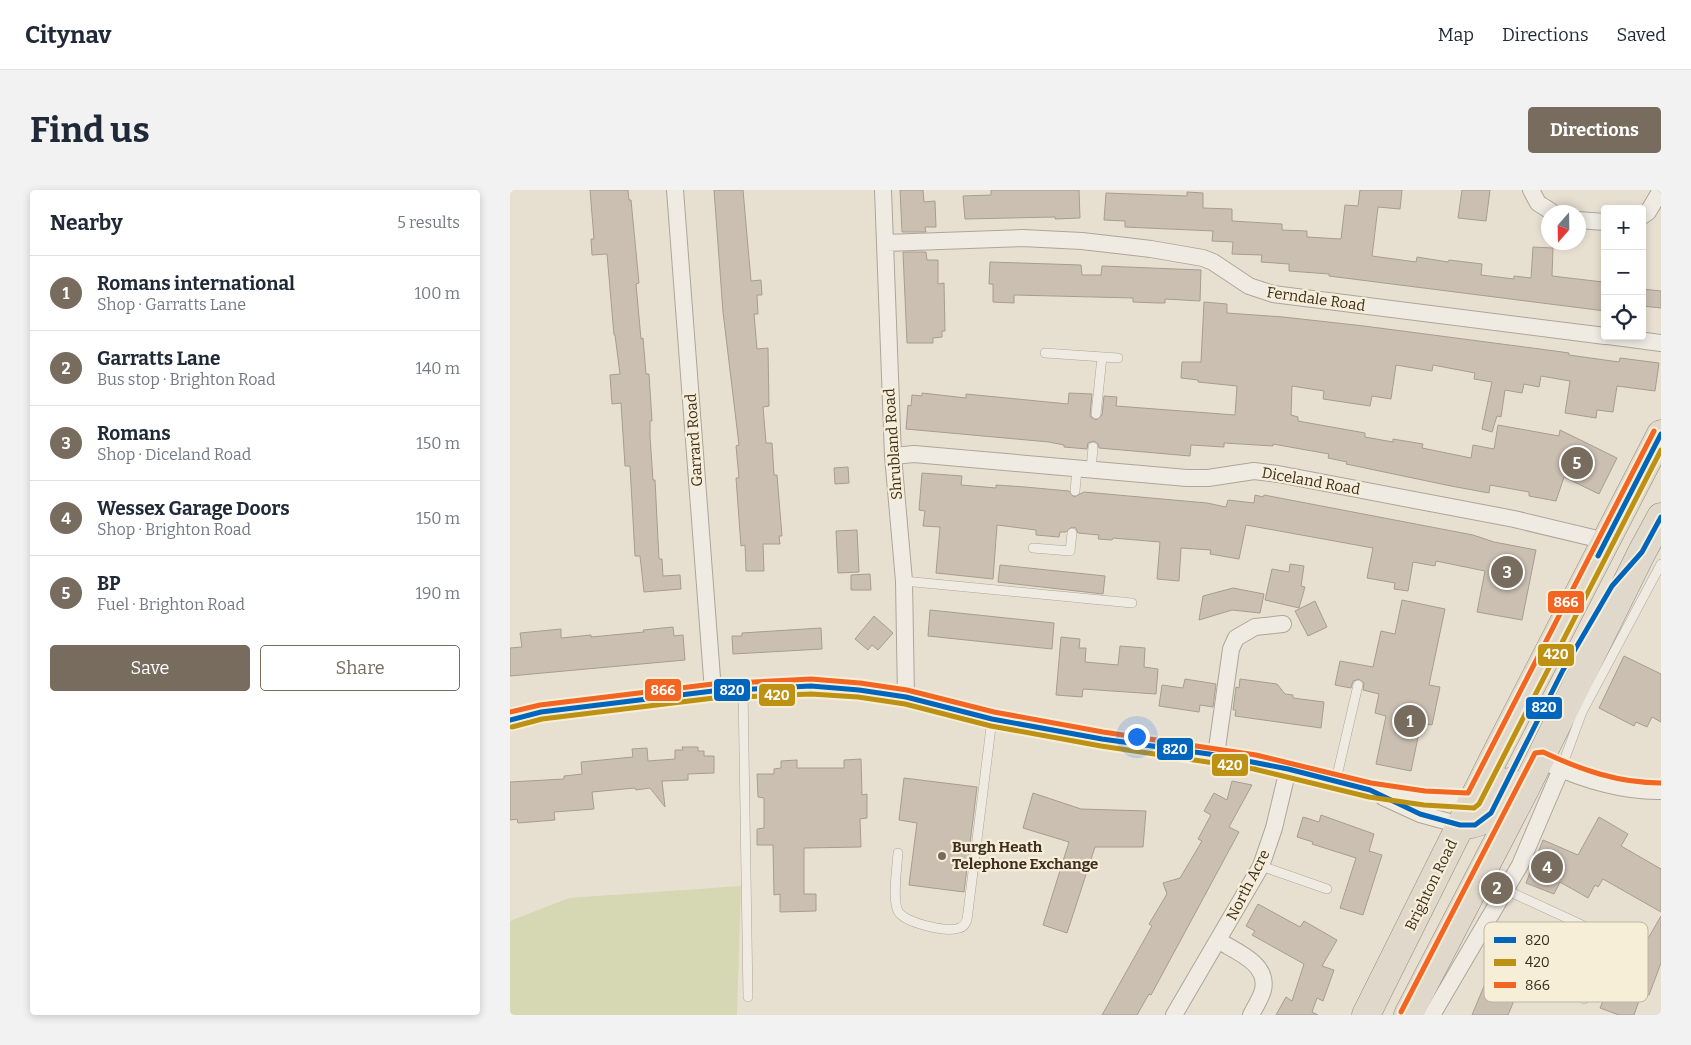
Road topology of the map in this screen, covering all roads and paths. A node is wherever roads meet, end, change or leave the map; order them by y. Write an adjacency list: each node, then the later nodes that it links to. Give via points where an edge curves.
1 (675, 190): 32 (street, Garrard Road)
2 (882, 190): 9 (street, Shrubland Road)
3 (1531, 190): 5 (street)
4 (1660, 190): 6 (street)
5 (1541, 205)
6 (1646, 213)
7 (1586, 221): 8 (street)
8 (1601, 222)
9 (886, 243): 10 (street, Ferndale Road, via 1022,238 1151,249 1203,258 1249,286 1273,294); 19 (street, Shrubland Road)
10 (1601, 335)
11 (1637, 340): 12 (street, Ferndale Road)
12 (1661, 343)
13 (1045, 353): 14 (lane)
14 (1102, 357): 15 (lane); 16 (lane)
15 (1118, 358)
16 (1096, 414)
17 (1661, 434): 24 (highway, Brighton Road)
18 (1093, 447): 20 (lane)
19 (893, 456): 20 (street, Diceland Road, via 914,454); 27 (street, Shrubland Road)
20 (1084, 469): 21 (lane); 24 (street, Diceland Road, via 1187,478 1254,471 1278,474 1514,519)
21 (1075, 492)
22 (1661, 517): 26 (highway)
23 (1072, 533): 25 (lane, via 1070,551)
24 (1606, 541): 42 (highway, Brighton Road)
25 (1033, 548)
26 (1651, 558): 37 (highway); 43 (highway, via 1612,586 1491,814 1475,825)
27 (904, 580): 28 (lane); 33 (street, Shrubland Road)
28 (1132, 603)
29 (1283, 624): 36 (street, via 1255,627 1236,638 1231,650)
30 (1358, 685): 39 (lane)
31 (743, 689): 32 (street); 33 (street, via 811,686); 52 (lane)
32 (713, 691): 35 (street, via 541,712)
33 (906, 697): 34 (street)
34 (992, 719): 36 (street); 44 (lane, via 964,926 956,930 914,923 899,913 896,904)
35 (510, 720)
36 (1216, 755): 38 (street)
37 (1551, 764): 41 (street, via 1605,783 1645,792); 47 (street, via 1520,865); 56 (highway)
38 (1288, 769): 39 (street); 45 (street, North Acre, via 1274,828)
39 (1336, 780): 40 (street)
40 (1370, 790): 42 (street); 43 (street, via 1420,814)
41 (1661, 791)
42 (1472, 801): 43 (highway, Brighton Road)
43 (1460, 825): 55 (highway, Brighton Road)
44 (898, 854)
45 (1260, 866): 46 (lane); 51 (street, North Acre)
46 (1327, 889)
47 (1506, 890): 48 (street); 49 (lane)
48 (1487, 922)
49 (1576, 922)
50 (1484, 927): 57 (street)
51 (1219, 941): 53 (street, North Acre); 54 (street, via 1258,966 1264,978 1263,991)
52 (748, 996)
53 (1174, 1015)
54 (1251, 1015)
55 (1366, 1015)
56 (1408, 1015)
57 (1432, 1015)

